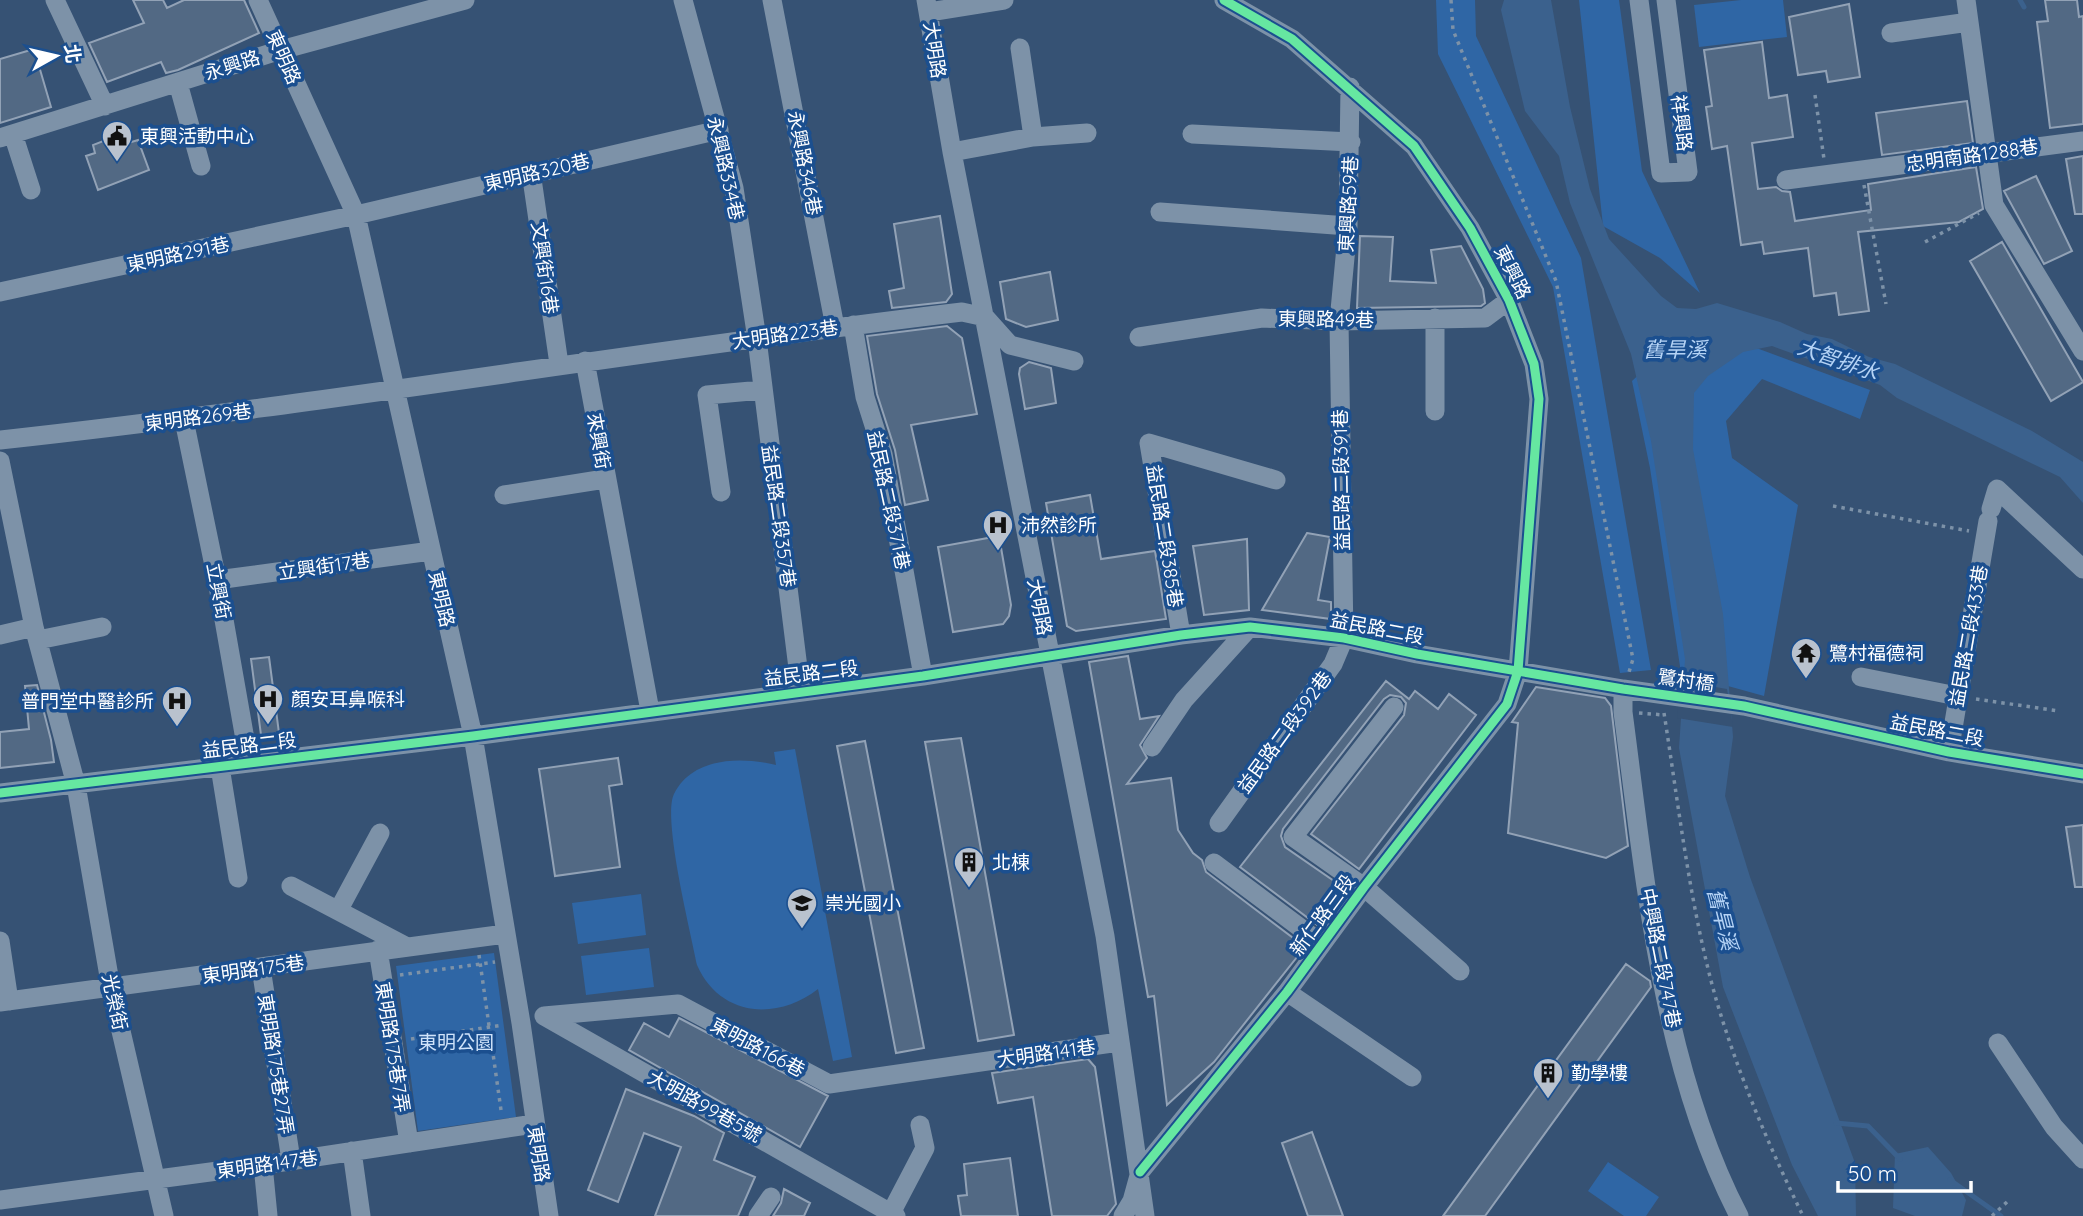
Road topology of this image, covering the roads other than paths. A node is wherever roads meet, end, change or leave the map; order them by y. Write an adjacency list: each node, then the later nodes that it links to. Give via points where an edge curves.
1 (55, 0): 18 (street)
2 (258, 0): 15 (street, 東明路)
3 (465, 0): 15 (street, 永興路)
4 (683, 0): 19 (street, 永興路334巷)
5 (772, 0): 40 (street, 永興路346巷)
6 (1004, 0): 11 (street)
7 (1224, 0): 17 (street, 東興路, via 1292,38)
8 (1639, 0): 9 (street, 祥興路, via 1661,173 1688,172)
9 (1666, 0)
10 (1966, 0): 12 (street)
11 (927, 6): 26 (street, 大明路)
12 (1969, 22): 13 (street); 27 (street)
13 (1891, 33)
14 (1020, 48): 23 (street)
15 (281, 50): 16 (street, 永興路); 33 (street, 東明路)
16 (178, 83): 18 (street, 永興路); 28 (street)
17 (1350, 87): 25 (street, 東興路59巷); 36 (street, 東興路, via 1414,146 1436,173)
18 (104, 106): 22 (street, 永興路)
19 (719, 130): 29 (street, 東明路320巷); 42 (street, 永興路334巷, via 734,188)
20 (1087, 133): 23 (street)
21 (1192, 134): 25 (street)
22 (6, 136): 31 (street)
23 (1032, 137): 26 (street)
24 (2083, 141): 27 (street, 忠明南路1288巷)
25 (1351, 142): 34 (street, 東興路59巷)
26 (952, 152): 37 (street, 大明路)
27 (1986, 153): 30 (street, 忠明南路1288巷); 43 (street, via 1994,205)
28 (201, 166)
29 (531, 172): 33 (street, 東明路320巷); 46 (street, 文興街16巷)
30 (1786, 180)
31 (31, 190)
32 (1160, 212): 34 (street)
33 (356, 215): 35 (street, 東明路291巷); 48 (street, 東明路)
34 (1348, 226): 39 (street, 東興路59巷)
35 (0, 292)
36 (1509, 300): 38 (street, 東興路49巷, via 1485,318); 67 (street, 東興路, via 1534,364 1539,399)
37 (985, 317): 40 (street, 大明路223巷, via 962,312); 45 (street, via 1010,345); 66 (street, 大明路)
38 (1435, 318): 39 (street, 東興路49巷); 49 (street)
39 (1339, 321): 41 (street, 東興路49巷, via 1262,318); 65 (street, 益民路二段391巷)
40 (844, 326): 42 (street, 大明路223巷); 68 (street, 益民路二段371巷, via 883,454)
41 (1139, 337)
42 (757, 339): 44 (street, 大明路223巷); 47 (street, 益民路二段357巷)
43 (2083, 351)
44 (585, 361): 46 (street); 53 (street, 來興街)
45 (1074, 361)
46 (559, 364): 48 (street)
47 (762, 390): 55 (street, via 707,395); 71 (street, 益民路二段357巷)
48 (395, 391): 50 (street, 東明路269巷); 57 (street, 東明路)
49 (1435, 411)
50 (184, 420): 51 (street, 東明路269巷); 59 (street, 立興街)
51 (0, 440)
52 (0, 461): 62 (street, 光榮街)
53 (605, 479): 56 (street); 75 (street, 來興街)
54 (1276, 480): 64 (street, 益民路二段385巷, via 1149,443)
55 (721, 492)
56 (504, 495)
57 (430, 551): 59 (street, 立興街17巷); 76 (street, 東明路)
58 (2083, 569): 72 (street, 益民路二段433巷, via 1997,489)
59 (217, 580): 79 (street, 立興街)
60 (102, 627): 62 (street)
61 (1250, 627): 64 (street, 益民路二段); 65 (street, 益民路二段); 77 (street, via 1184,700)
62 (36, 634): 63 (street); 82 (street, 光榮街)
63 (0, 635)
64 (1181, 635): 66 (street, 益民路二段)
65 (1344, 638): 67 (street, 益民路二段); 84 (street, 益民路二段392巷, via 1333,664)
66 (1050, 656): 68 (street, 益民路二段); 103 (street, 大明路, via 1105,936)
67 (1518, 671): 70 (street, 益民路二段); 89 (street, 新仁路三段, via 1507,704)
68 (923, 676): 71 (street, 益民路二段)
69 (1861, 677): 72 (street)
70 (1623, 690): 73 (street, 鷺村橋); 118 (street, 中興路二段747巷, via 1640,857 1664,977 1690,1094)
71 (801, 692): 75 (street, 益民路二段)
72 (1957, 696): 78 (street, 益民路二段433巷)
73 (1744, 706): 78 (street, 益民路二段)
74 (1394, 707): 89 (street, via 1293,837)
75 (650, 711): 76 (street, 益民路二段)
76 (473, 736): 79 (street, 益民路二段); 91 (street, 東明路)
77 (1152, 747)
78 (1949, 752): 81 (street, 益民路二段)
79 (249, 762): 80 (street, 益民路二段)
80 (220, 766): 82 (street, 益民路二段); 87 (street)
81 (2083, 774)
82 (76, 785): 83 (street, 益民路二段); 98 (street, 光榮街)
83 (0, 793)
84 (1219, 823)
85 (380, 833): 90 (street)
86 (1214, 863): 93 (street)
87 (238, 878)
88 (291, 886): 90 (street)
89 (1364, 887): 93 (street, 新仁路三段); 97 (street)
90 (338, 911): 94 (street)
91 (505, 934): 94 (street, 東明路175巷); 102 (street, 東明路)
92 (0, 941): 100 (street)
93 (1322, 944): 99 (street, 新仁路三段)
94 (407, 947): 95 (street, 東明路175巷)
95 (378, 950): 96 (street, 東明路175巷); 109 (street, 東明路175巷7弄)
96 (261, 968): 98 (street, 東明路175巷); 112 (street, 東明路175巷27弄)
97 (1460, 971)
98 (111, 988): 100 (street, 東明路175巷); 115 (street, 光榮街)
99 (1287, 992): 106 (street); 114 (street, 新仁路三段)
100 (4, 1002)
101 (544, 1016): 102 (street, via 528,1007); 105 (street, 東明路166巷, via 678,1004 829,1084); 119 (street, 大明路99巷5號)
102 (520, 1023): 107 (street, 東明路)
103 (1119, 1042): 105 (street, 大明路141巷); 114 (street, 大明路)
104 (1998, 1043): 111 (street, via 2054,1127)
105 (972, 1064)
106 (1412, 1077)
107 (534, 1124): 109 (street, 東明路147巷); 123 (street, 東明路)
108 (920, 1125): 119 (street, via 925,1148)
109 (409, 1143): 110 (street, 東明路147巷)
110 (352, 1151): 112 (street, 東明路147巷); 122 (street)
111 (2083, 1159)
112 (291, 1160): 113 (street, 東明路147巷)
113 (263, 1165): 115 (street, 東明路147巷); 121 (street)
114 (1140, 1172): 125 (street, 新仁路三段); 126 (street, 大明路)
115 (157, 1180): 117 (street, 東明路147巷); 120 (street, 光榮街)
116 (771, 1197): 124 (street)
117 (0, 1200)
118 (1734, 1209)
119 (894, 1215)
120 (164, 1216)
121 (268, 1216)
122 (361, 1216)
123 (549, 1216)
124 (758, 1216)
125 (1123, 1216)
126 (1145, 1216)

